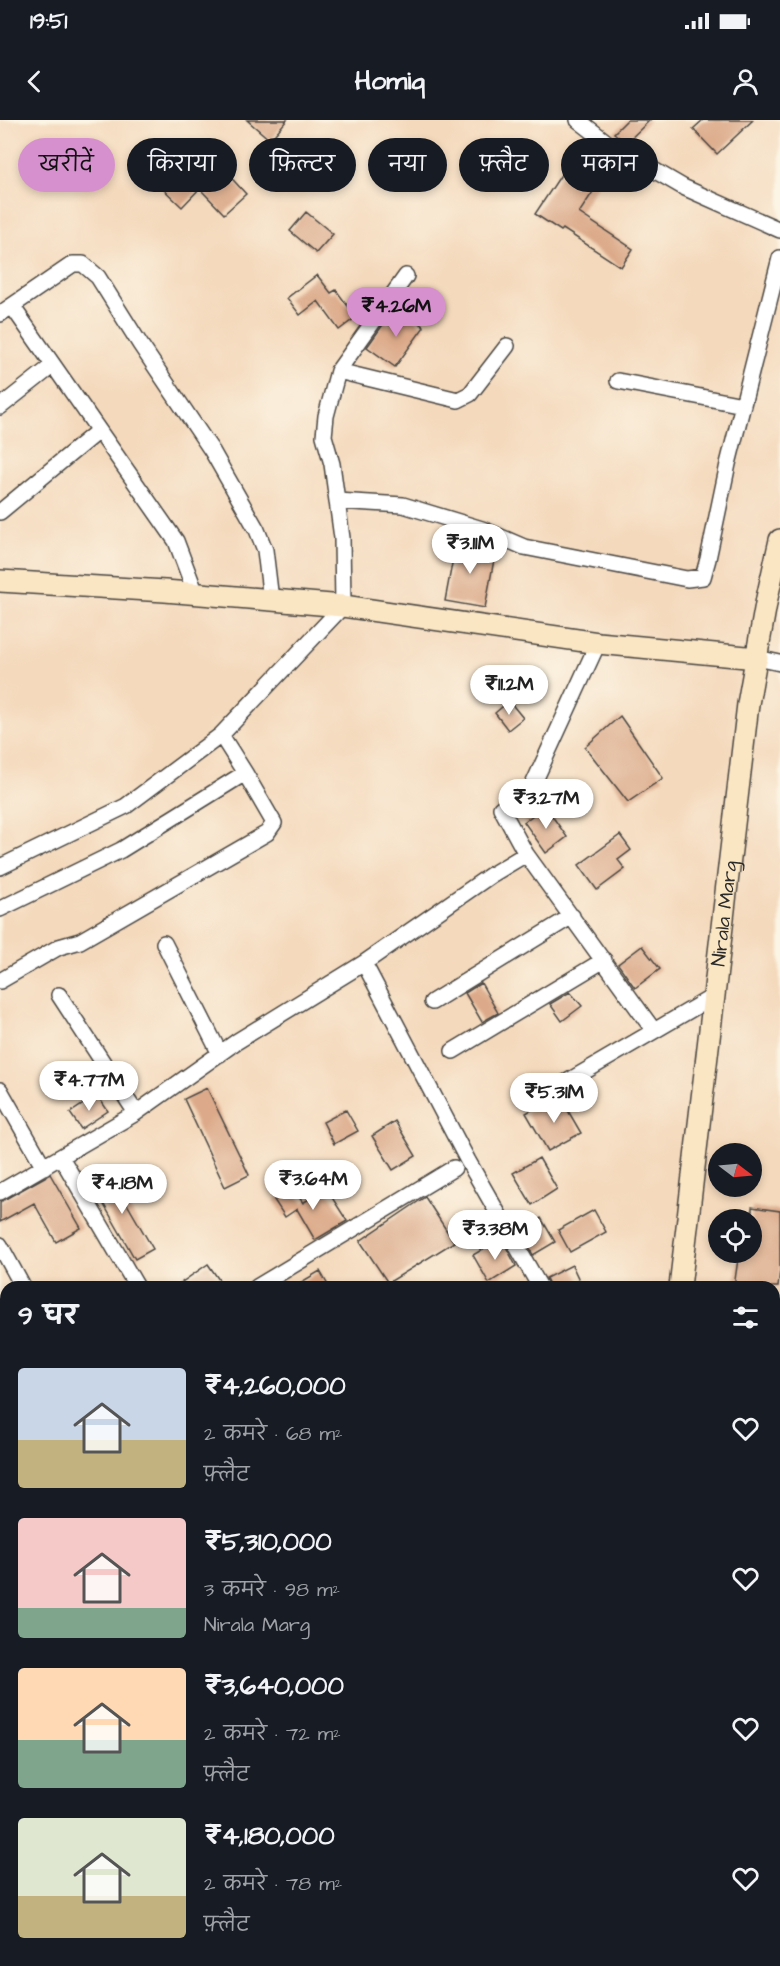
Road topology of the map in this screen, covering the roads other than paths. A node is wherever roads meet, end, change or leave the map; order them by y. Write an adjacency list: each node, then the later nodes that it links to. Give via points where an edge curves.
1 (578, 120): 2 (street, via 609,144 683,187)
2 (780, 230)
3 (780, 258): 10 (street)
4 (406, 276): 8 (street)
5 (6, 310): 7 (street); 18 (street, via 73,264 83,264 98,277 212,451 257,530 265,550)
6 (507, 346): 8 (street, via 470,394 458,400)
7 (52, 366): 11 (street); 12 (street)
8 (339, 371): 13 (street, via 324,436)
9 (618, 381): 10 (street)
10 (743, 405): 13 (street, via 703,577 687,579 524,547 482,529 403,505)
11 (0, 407)
12 (98, 431): 14 (street); 17 (street, via 176,541)
13 (337, 501): 19 (street)
14 (0, 512)
15 (780, 540): 21 (street, Nirala Marg)
16 (0, 581): 17 (street)
17 (196, 594): 18 (street)
18 (271, 600): 19 (street)
19 (343, 606): 20 (street); 23 (street)
20 (598, 643): 21 (street); 25 (street, via 531,789 501,808)
21 (757, 658): 22 (street); 34 (street, Nirala Marg, via 748,704)
22 (780, 663)
23 (220, 735): 24 (street); 26 (street, via 126,806)
24 (245, 773): 27 (street, via 121,850); 32 (street, via 274,824 267,833 80,941 59,947)
25 (526, 854): 28 (street); 31 (street)
26 (0, 867)
27 (0, 909)
28 (572, 916): 30 (street); 35 (street)
29 (164, 943): 38 (street)
30 (604, 960): 36 (street); 37 (street)
31 (364, 963): 38 (street); 50 (street, via 468,1161)
32 (0, 981)
33 (59, 996): 41 (street)
34 (714, 996): 36 (street); 51 (street, Nirala Marg)
35 (432, 1002)
36 (654, 1031): 40 (street)
37 (453, 1051)
38 (220, 1054): 41 (street)
39 (0, 1090): 43 (street)
40 (541, 1097)
41 (136, 1113): 42 (street)
42 (61, 1157): 43 (street); 48 (street)
43 (44, 1167): 45 (street)
44 (454, 1168): 49 (street)
45 (0, 1192)
46 (0, 1245): 47 (street)
47 (20, 1281)
48 (133, 1281)
49 (267, 1281)
50 (537, 1281)
51 (681, 1281)

